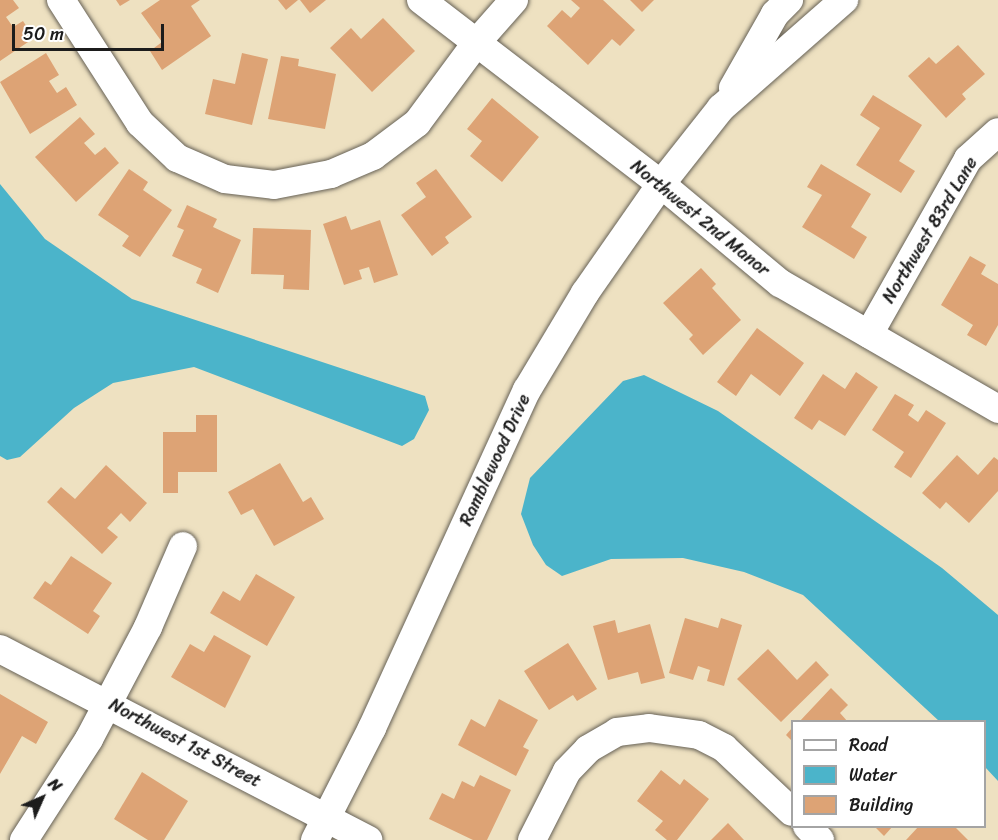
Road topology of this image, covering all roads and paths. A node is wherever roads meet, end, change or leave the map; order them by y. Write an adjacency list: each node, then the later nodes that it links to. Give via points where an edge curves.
1 (61, 0): 6 (street, via 140,123 177,158 225,179 274,185 331,174 374,156 417,123)
2 (421, 0): 6 (street, Northwest 2nd Manor)
3 (514, 0): 6 (street)
4 (789, 0): 7 (street, Ramblewood Drive, via 775,14)
5 (844, 0): 7 (street, Ramblewood Drive)
6 (477, 42): 9 (street, Northwest 2nd Manor)
7 (721, 108): 9 (street, Ramblewood Drive)
8 (998, 132): 10 (street, Northwest 83rd Lane, via 968,159)
9 (660, 184): 10 (street, Northwest 2nd Manor, via 780,283); 17 (street, Ramblewood Drive, via 585,293 527,390)
10 (869, 334): 11 (street, Northwest 2nd Manor)
11 (998, 409)
12 (183, 546): 14 (street, via 148,627)
13 (0, 649): 14 (street, Northwest 1st Street)
14 (107, 702): 17 (street, Northwest 1st Street); 18 (street, via 89,739)
15 (791, 811): 20 (street, via 724,748 699,735 649,728 617,732 588,749 567,771)
16 (809, 828): 21 (street)
17 (321, 829): 19 (street, Northwest 1st Street)
18 (24, 840)
19 (368, 840)
20 (532, 840)
21 (820, 840)

